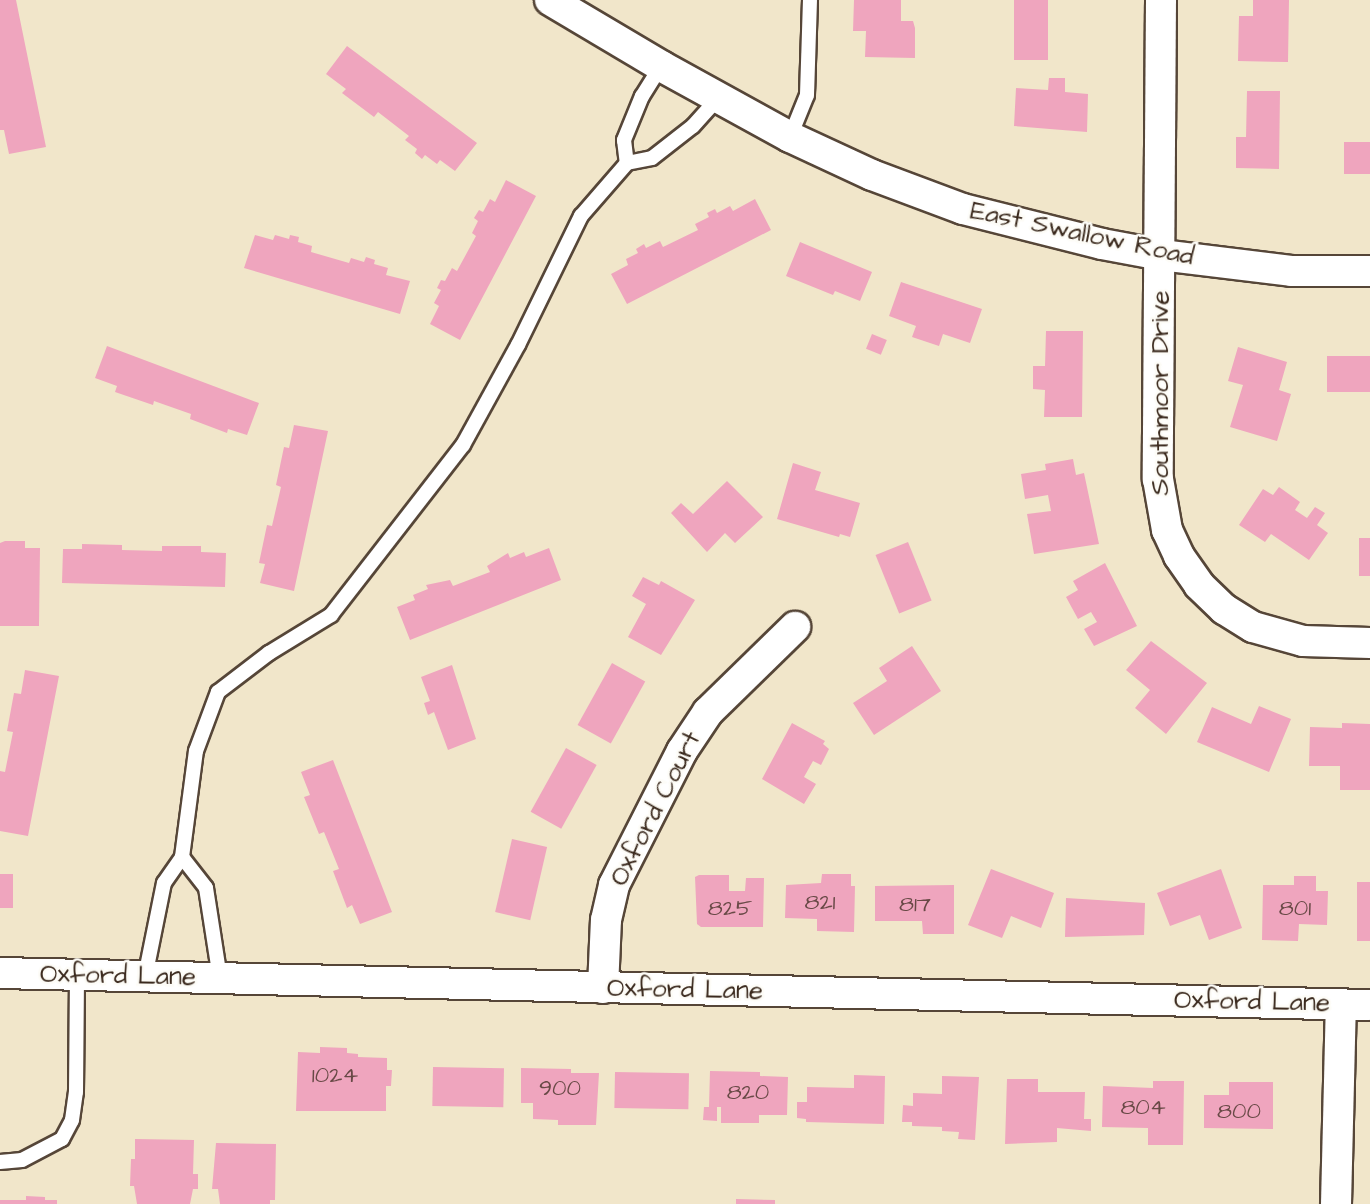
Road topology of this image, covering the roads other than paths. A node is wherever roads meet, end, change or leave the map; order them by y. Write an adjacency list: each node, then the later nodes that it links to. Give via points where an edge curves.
1 (550, 0): 4 (street, East Swallow Road)
2 (810, 0): 6 (lane, via 807,96)
3 (1161, 0): 8 (street, Southmoor Drive)
4 (661, 66): 5 (street, East Swallow Road); 7 (lane, via 642,96 624,140)
5 (719, 97): 6 (street, East Swallow Road); 7 (lane, via 693,126 652,158)
6 (790, 137): 8 (street, East Swallow Road, via 872,175 963,209)
7 (627, 163): 12 (lane, via 581,216 463,445 331,615 269,653 218,692 196,751)
8 (1161, 255): 9 (street, East Swallow Road, via 1291,271); 11 (street, Southmoor Drive, via 1158,479 1161,508 1179,556 1207,593 1253,627 1303,641)
9 (1370, 271)
10 (795, 627): 17 (street, Oxford Court, via 708,712 670,773 614,885 606,920)
11 (1370, 643)
12 (181, 857): 15 (lane, via 164,883); 16 (lane, via 206,888)
13 (0, 973): 14 (street, Oxford Lane)
14 (77, 975): 15 (street, Oxford Lane); 20 (lane, via 72,1120 62,1139 22,1160)
15 (145, 976): 16 (street, Oxford Lane)
16 (220, 978): 17 (street, Oxford Lane)
17 (603, 988): 18 (street, Oxford Lane)
18 (1341, 1004): 19 (street, Oxford Lane); 21 (street)
19 (1370, 1005)
20 (0, 1162)
21 (1336, 1204)

